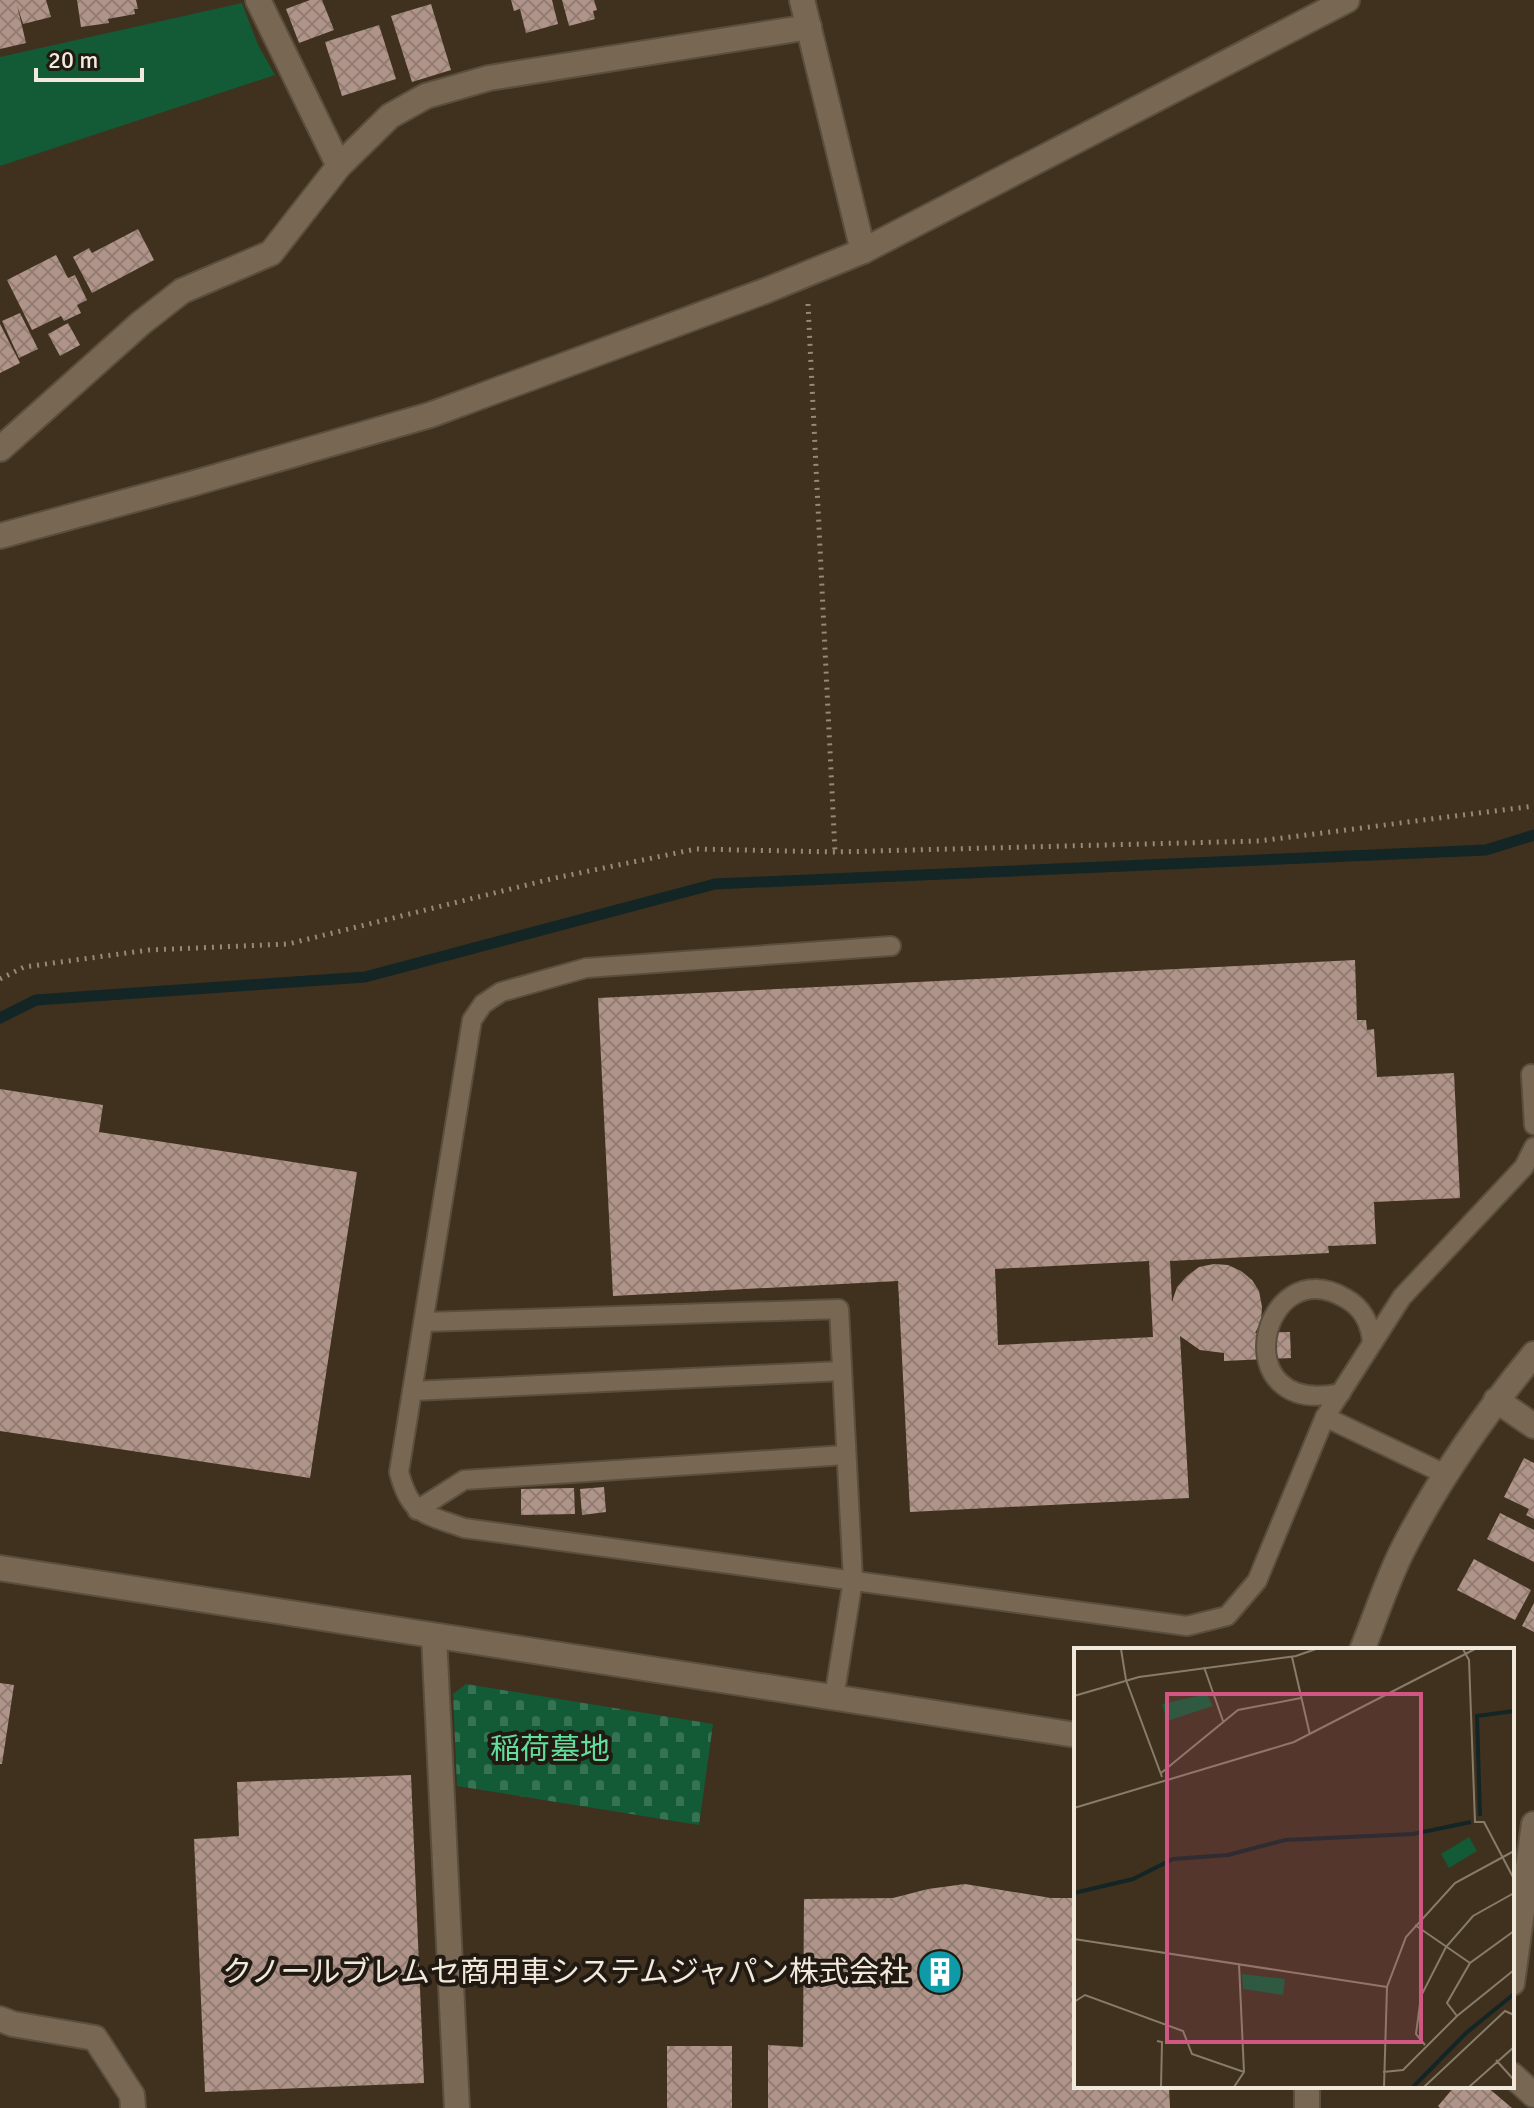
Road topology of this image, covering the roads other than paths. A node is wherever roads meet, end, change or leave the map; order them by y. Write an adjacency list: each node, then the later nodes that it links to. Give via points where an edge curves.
1 (258, 0): 5 (street)
2 (802, 0): 4 (street)
3 (1347, 0): 6 (street)
4 (809, 27): 5 (street, via 489,78 426,96 390,116); 6 (street)
5 (339, 166): 7 (street, via 271,253 182,291)
6 (863, 251): 8 (street, via 430,415)
7 (0, 449)
8 (0, 536)
9 (891, 946): 13 (lane, via 586,968 501,992 483,1004 472,1020)
10 (1531, 1074): 11 (lane)
11 (1534, 1125)
12 (1534, 1147): 14 (lane, via 1524,1167 1402,1297)
13 (425, 1322): 16 (lane, via 839,1309); 17 (lane)
14 (1372, 1343): 18 (lane); 18 (lane, via 1365,1316 1336,1293 1301,1293 1275,1312 1264,1344 1274,1375 1301,1395)
15 (1534, 1354): 19 (street)
16 (842, 1371): 17 (lane); 22 (lane)
17 (412, 1391): 24 (lane, via 399,1472 404,1492)
18 (1341, 1393): 20 (lane)
19 (1496, 1400): 21 (street); 23 (street)
20 (1325, 1417): 23 (lane); 26 (lane, via 1257,1581 1227,1616 1187,1626)
21 (1534, 1426)
22 (845, 1455): 24 (lane, via 464,1480); 26 (lane)
23 (1445, 1474): 28 (street, via 1401,1554)
24 (417, 1510): 26 (lane, via 464,1528)
25 (0, 1568): 27 (street)
26 (853, 1580): 29 (lane)
27 (434, 1636): 29 (street); 37 (street)
28 (1363, 1648)
29 (834, 1698): 30 (street)
30 (1074, 1735)
31 (1534, 1824): 32 (street)
32 (1514, 1969)
33 (0, 2019): 36 (street, via 95,2038 132,2095)
34 (1514, 2077): 35 (street)
35 (1534, 2095)
36 (133, 2108)
37 (457, 2108)

